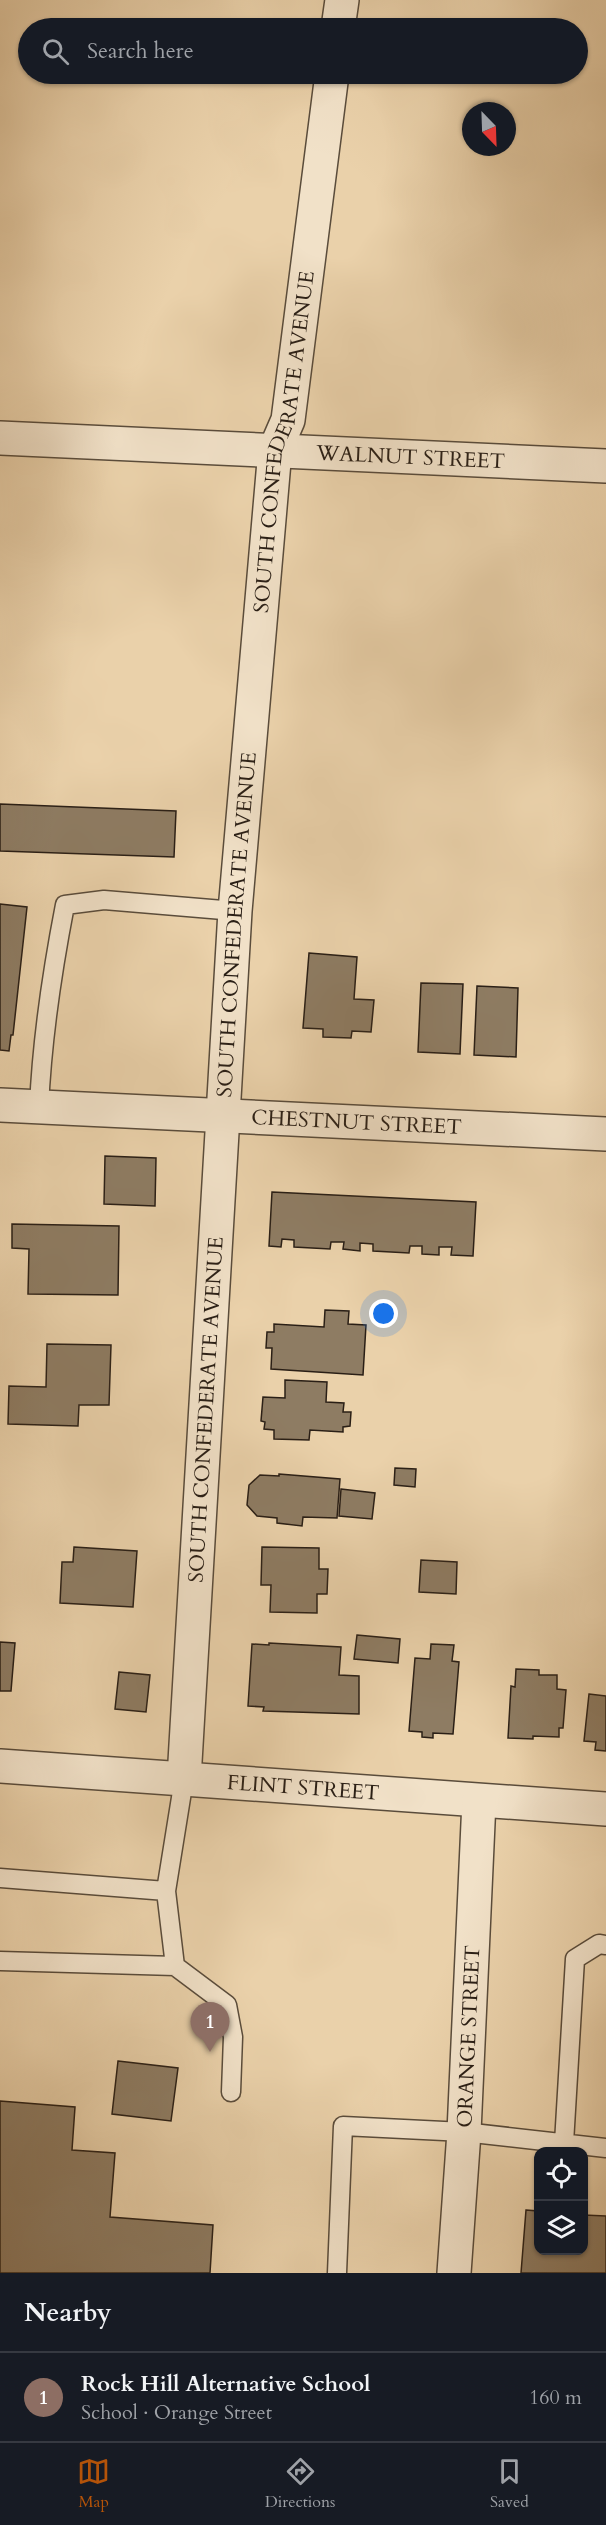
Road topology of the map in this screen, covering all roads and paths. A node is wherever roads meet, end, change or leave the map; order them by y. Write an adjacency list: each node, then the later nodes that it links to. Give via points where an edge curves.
1 (342, 0): 2 (street)
2 (339, 18)
3 (331, 84): 5 (street, SOUTH CONFEDERATE AVENUE, via 288,420)
4 (0, 438): 5 (street, WALNUT STREET)
5 (275, 450): 6 (street, WALNUT STREET); 7 (street, SOUTH CONFEDERATE AVENUE)
6 (606, 466)
7 (235, 911): 9 (lane, via 104,900 65,905); 10 (street, SOUTH CONFEDERATE AVENUE)
8 (0, 1105): 9 (street, CHESTNUT STREET)
9 (39, 1107): 10 (street, CHESTNUT STREET)
10 (222, 1115): 11 (street, CHESTNUT STREET); 13 (street, SOUTH CONFEDERATE AVENUE)
11 (606, 1134)
12 (0, 1766): 13 (street, FLINT STREET)
13 (184, 1779): 14 (street, FLINT STREET); 17 (lane)
14 (479, 1801): 15 (street, FLINT STREET); 22 (street, ORANGE STREET)
15 (606, 1809)
16 (0, 1878): 17 (lane)
17 (166, 1891): 20 (lane)
18 (606, 1945): 23 (lane, via 599,1944 575,1959)
19 (0, 1960): 20 (lane)
20 (175, 1966): 21 (lane, via 227,2005 233,2037)
21 (231, 2092)
22 (464, 2132): 23 (lane); 25 (lane, via 343,2126); 26 (street, ORANGE STREET)
23 (564, 2143): 24 (lane)
24 (606, 2148)
25 (337, 2273)
26 (454, 2273)

